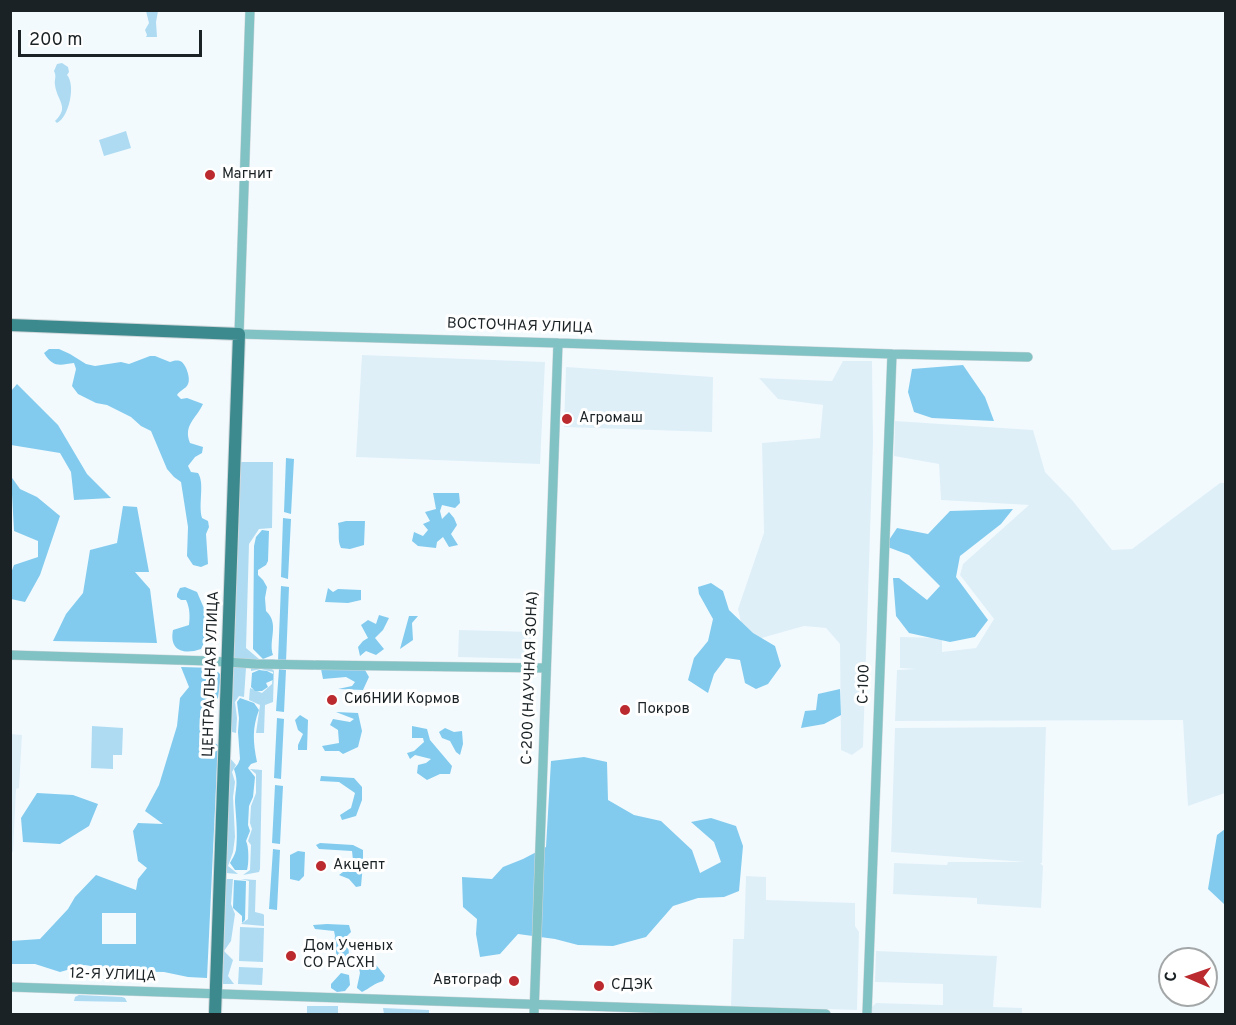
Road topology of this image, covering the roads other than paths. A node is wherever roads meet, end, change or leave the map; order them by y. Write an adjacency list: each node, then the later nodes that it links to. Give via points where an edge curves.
1 (250, 10): 3 (street)
2 (10, 325): 3 (main road, ВОСТОЧНАЯ УЛИЦА)
3 (239, 334): 4 (street, ВОСТОЧНАЯ УЛИЦА); 8 (main road, ЦЕНТРАЛЬНАЯ УЛИЦА)
4 (558, 343): 5 (street, ВОСТОЧНАЯ УЛИЦА); 9 (street, С-200 (НАУЧНАЯ ЗОНА))
5 (892, 354): 6 (street, ВОСТОЧНАЯ УЛИЦА); 15 (street, С-100)
6 (1028, 357)
7 (10, 655): 8 (street)
8 (228, 662): 9 (street); 11 (main road, ЦЕНТРАЛЬНАЯ УЛИЦА)
9 (546, 668): 12 (street, С-200 (НАУЧНАЯ ЗОНА))
10 (10, 987): 11 (street, 12-Я УЛИЦА)
11 (215, 994): 12 (street, 12-Я УЛИЦА); 13 (main road, ЦЕНТРАЛЬНАЯ УЛИЦА)
12 (534, 1010): 14 (street, 12-Я УЛИЦА)
13 (215, 1014)
14 (826, 1014)
15 (867, 1014)

